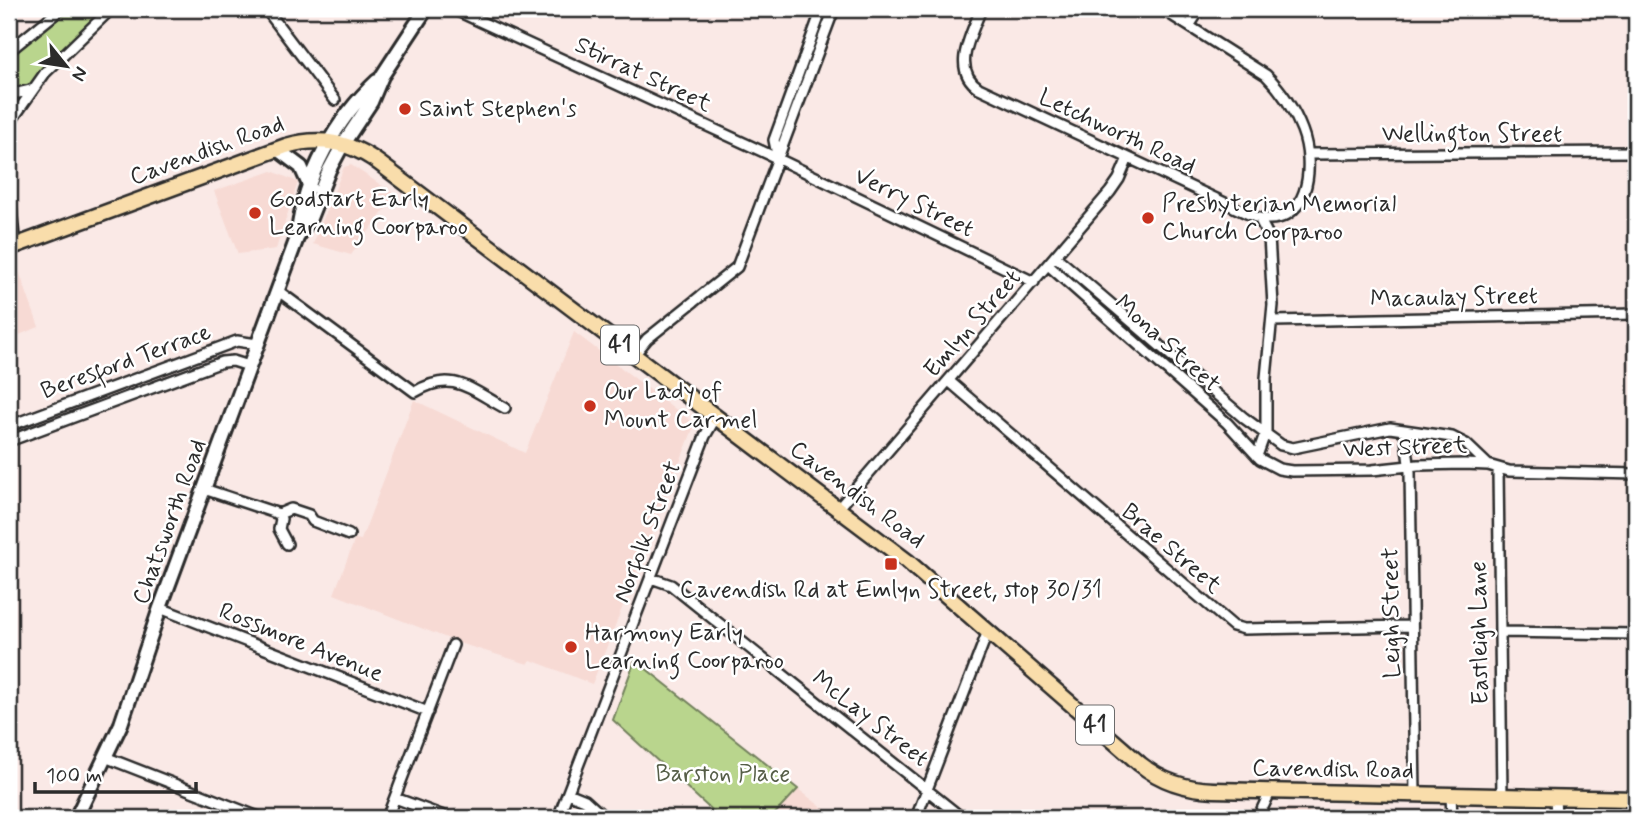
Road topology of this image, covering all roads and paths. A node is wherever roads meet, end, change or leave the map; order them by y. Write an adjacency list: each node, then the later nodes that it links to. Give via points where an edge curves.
1 (61, 9): 12 (street)
2 (111, 9): 14 (street)
3 (266, 9): 15 (street)
4 (426, 9): 17 (main road, Chatsworth Road, via 382,76 362,95)
5 (453, 9): 22 (street, Stirrat Street)
6 (821, 9): 10 (street); 22 (street, via 774,140)
7 (981, 9): 21 (street, Letchworth Road, via 965,53 970,81)
8 (1162, 9): 11 (street)
9 (1200, 9): 11 (street)
10 (833, 12): 22 (street)
11 (1189, 26): 20 (street, via 1277,86 1303,132)
12 (9, 51)
13 (9, 89): 14 (street, via 18,93)
14 (33, 89): 16 (street)
15 (335, 100)
16 (9, 124)
17 (337, 143): 18 (main road, Cavendish Road, via 303,141); 23 (main road, Chatsworth Road); 26 (main road, Chatsworth Road, via 310,218); 35 (main road, Cavendish Road / 41, via 371,157)
18 (277, 149): 23 (main road, via 301,167); 27 (main road, Cavendish Road)
19 (1636, 152): 20 (street, Wellington Street)
20 (1308, 154): 25 (street, via 1307,185 1300,202 1278,218)
21 (1128, 158): 25 (street, Letchworth Road); 28 (street, Emlyn Street, via 1110,192)
22 (778, 159): 30 (street, Verry Street); 35 (street, via 735,270 647,339)
23 (310, 187): 26 (main road, Chatsworth Road)
24 (9, 188): 27 (street)
25 (1259, 218): 33 (street, via 1270,242)
26 (297, 238): 31 (main road, Chatsworth Road)
27 (12, 247)
28 (1055, 256): 29 (street, Emlyn Street); 42 (street, Mona Street)
29 (1048, 265): 30 (street, Emlyn Street); 44 (street, Mona Street, via 1234,429)
30 (1034, 282): 37 (street, Emlyn Street)
31 (277, 290): 34 (main road, Chatsworth Road); 38 (street, via 415,391 440,380 453,381)
32 (1636, 314): 33 (street, Macaulay Street)
33 (1273, 320): 42 (street)
34 (257, 344): 36 (main road, Chatsworth Road); 40 (street, Beresford Terrace, via 237,341)
35 (634, 355): 39 (main road, Cavendish Road / 41)
36 (249, 366): 43 (street, Beresford Terrace, via 222,362); 49 (main road, Chatsworth Road)
37 (949, 382): 50 (street, Emlyn Street); 56 (street, Brae Street, via 1233,626)
38 (505, 408)
39 (716, 417): 50 (main road, Cavendish Road / 41); 54 (street, Norfolk Street)
40 (9, 426)
41 (1405, 431): 42 (street, West Street, via 1384,428 1293,448); 45 (street, West Street, via 1452,437); 46 (street, Leigh Street)
42 (1265, 434): 44 (street)
43 (9, 441)
44 (1257, 456): 46 (street, West Street, via 1292,471)
45 (1488, 465): 46 (street, West Street); 47 (street)
46 (1409, 466): 56 (street, Leigh Street)
47 (1498, 468): 48 (street); 58 (street, Eastleigh Lane)
48 (1636, 474)
49 (204, 489): 51 (street); 55 (main road, Chatsworth Road)
50 (838, 509): 57 (main road, Cavendish Road / 41)
51 (279, 514): 52 (street, via 291,509); 53 (street)
52 (349, 535)
53 (286, 544)
54 (651, 578): 63 (street, McLay Street, via 671,585); 65 (street, Norfolk Street)
55 (160, 608): 61 (street, Rossmore Avenue); 62 (main road, Chatsworth Road)
56 (1412, 626): 66 (street, Leigh Street)
57 (988, 631): 63 (street); 64 (main road, Cavendish Road / 41, via 1156,776 1196,789)
58 (1500, 632): 59 (street); 68 (street, Eastleigh Lane)
59 (1636, 634)
60 (453, 645): 61 (street)
61 (428, 712): 70 (street)
62 (106, 757): 72 (main road, Chatsworth Road); 73 (street)
63 (927, 789): 78 (street); 79 (street, McLay Street)
64 (1270, 792): 66 (main road, Cavendish Road / 41); 80 (street)
65 (568, 793): 76 (street, Norfolk Street); 77 (street, via 585,800)
66 (1415, 794): 67 (main road, Cavendish Road / 41)
67 (1451, 795): 68 (main road, Cavendish Road / 41); 81 (street)
68 (1502, 796): 69 (main road, Cavendish Road / 41)
69 (1555, 797): 71 (main road, Cavendish Road / 41); 82 (street)
70 (395, 798): 74 (street); 75 (street)
71 (1636, 799)
72 (75, 818)
73 (261, 818)
74 (387, 818)
75 (449, 818)
76 (558, 818)
77 (605, 818)
78 (916, 818)
79 (962, 818)
80 (1258, 818)
81 (1452, 818)
82 (1556, 818)

